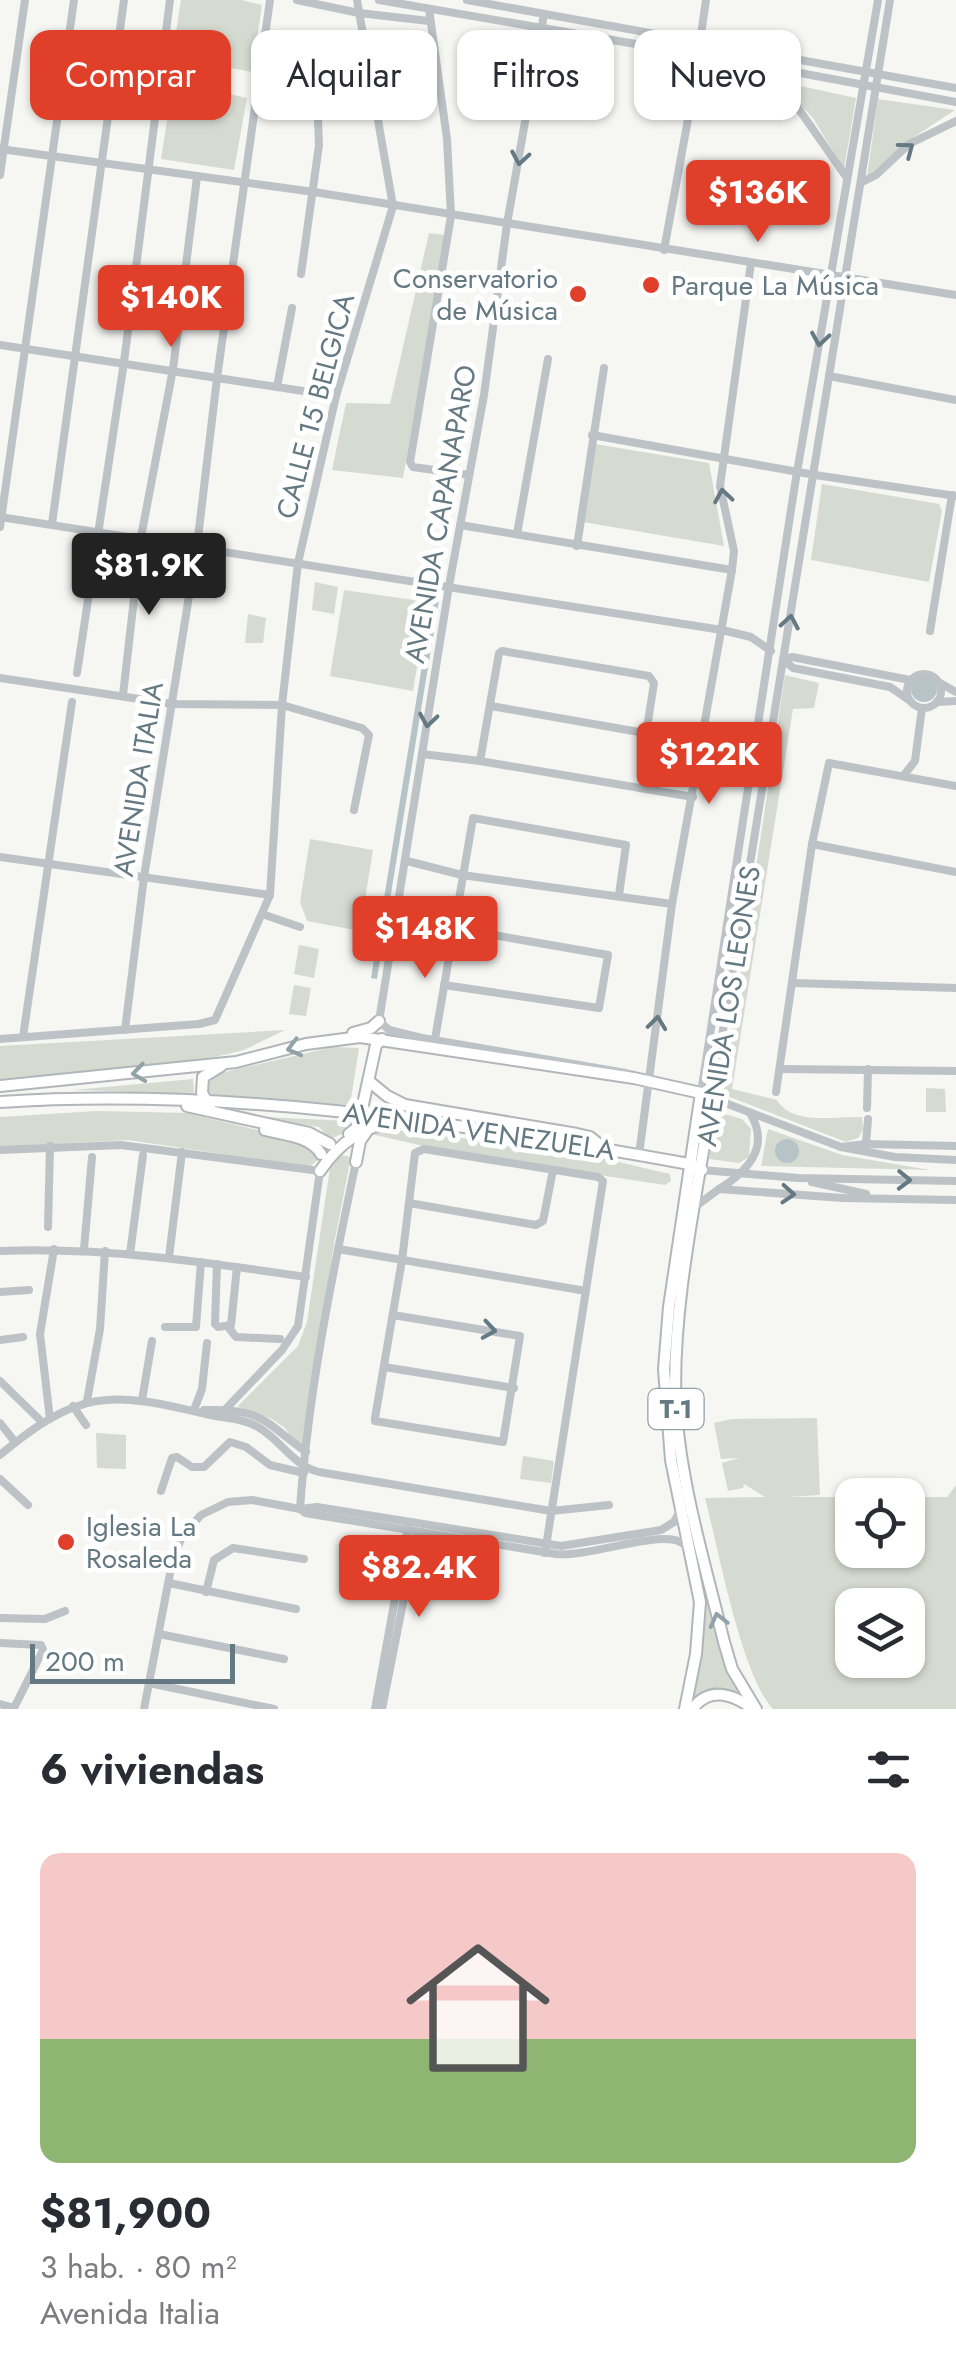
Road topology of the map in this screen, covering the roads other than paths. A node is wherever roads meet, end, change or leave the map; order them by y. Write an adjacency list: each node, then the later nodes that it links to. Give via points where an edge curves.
1 (25, 0): 38 (street)
2 (74, 0): 39 (street)
3 (124, 0): 40 (street)
4 (170, 0): 41 (street)
5 (270, 0): 19 (street, AVENIDA ITALIA)
6 (297, 0): 15 (street)
7 (357, 0): 15 (street, CALLE 15 BELGICA)
8 (379, 0): 14 (street)
9 (467, 0): 13 (street)
10 (706, 0): 22 (street)
11 (878, 0): 25 (street, AVENIDA LOS LEONES)
12 (890, 0): 26 (street, AVENIDA LOS LEONES)
13 (499, 3): 16 (street)
14 (428, 9): 17 (street); 18 (street)
15 (359, 12): 17 (street); 20 (street, CALLE 15 BELGICA)
16 (544, 14): 18 (street, AVENIDA CAPANAPARO); 21 (street)
17 (429, 21): 49 (street)
18 (542, 27): 23 (street); 50 (street, AVENIDA CAPANAPARO, one-way to 50)
19 (266, 30)
20 (361, 30)
21 (634, 30)
22 (702, 30)
23 (634, 43)
24 (801, 59): 25 (street)
25 (866, 70): 26 (street); 28 (street, AVENIDA LOS LEONES)
26 (879, 72): 29 (street, AVENIDA LOS LEONES); 30 (street)
27 (801, 73): 28 (street)
28 (864, 85): 29 (street); 44 (street, AVENIDA LOS LEONES)
29 (876, 88): 31 (street); 45 (street, AVENIDA LOS LEONES)
30 (956, 88)
31 (956, 102)
32 (801, 112): 44 (street)
33 (253, 120): 46 (street, AVENIDA ITALIA)
34 (318, 120): 47 (street)
35 (378, 120): 48 (street, CALLE 15 BELGICA)
36 (688, 120): 51 (street)
37 (956, 121): 45 (street, one-way to 37, via 909,144)
38 (2, 150): 39 (street); 42 (street)
39 (53, 157): 40 (street); 59 (street)
40 (101, 164): 41 (street); 60 (street)
41 (148, 169): 43 (street); 62 (street)
42 (0, 175)
43 (196, 176): 46 (street); 64 (street)
44 (847, 178): 54 (street, AVENIDA LOS LEONES)
45 (862, 182): 55 (street, AVENIDA LOS LEONES)
46 (244, 184): 47 (street); 66 (street, AVENIDA ITALIA)
47 (314, 192): 48 (street); 53 (street)
48 (394, 206): 49 (street); 68 (street, CALLE 15 BELGICA)
49 (451, 216): 50 (street); 73 (street, via 410,462)
50 (507, 224): 51 (street); 73 (street, AVENIDA CAPANAPARO)
51 (664, 250): 52 (street)
52 (751, 263): 54 (street); 71 (street)
53 (301, 274)
54 (831, 274): 55 (street); 72 (street, AVENIDA LOS LEONES, one-way to 72)
55 (845, 277): 56 (street); 65 (street, AVENIDA LOS LEONES)
56 (956, 295)
57 (292, 308): 67 (street)
58 (0, 345): 59 (street)
59 (24, 349): 60 (street); 76 (street)
60 (76, 356): 62 (street); 77 (street)
61 (548, 359): 80 (street)
62 (124, 362): 64 (street); 79 (street)
63 (604, 368): 70 (street)
64 (172, 370): 66 (street); 81 (street)
65 (829, 376): 69 (street); 74 (street, AVENIDA LOS LEONES)
66 (217, 378): 67 (street); 82 (street, AVENIDA ITALIA)
67 (278, 387): 68 (street)
68 (336, 396): 84 (street, CALLE 15 BELGICA)
69 (956, 400)
70 (592, 435): 71 (street); 83 (street)
71 (722, 457): 72 (street); 86 (street, one-way to 71)
72 (798, 471): 74 (street); 91 (street, AVENIDA LOS LEONES)
73 (469, 475): 78 (street, AVENIDA CAPANAPARO)
74 (815, 475): 75 (street); 92 (street, AVENIDA LOS LEONES, one-way to 74)
75 (954, 496): 85 (street)
76 (0, 521): 77 (street)
77 (52, 524): 79 (street)
78 (460, 525): 80 (street); 88 (street, AVENIDA CAPANAPARO)
79 (97, 530): 81 (street); 93 (street)
80 (517, 534): 83 (street)
81 (141, 537): 82 (street); 98 (street)
82 (197, 546): 84 (street); 103 (street, AVENIDA ITALIA)
83 (577, 546): 86 (street)
84 (298, 563): 88 (street); 104 (street, CALLE 15 BELGICA)
85 (942, 568): 87 (street); 90 (street)
86 (732, 570): 89 (street)
87 (956, 570)
88 (448, 586): 89 (street); 107 (street, AVENIDA CAPANAPARO, one-way to 107)
89 (722, 630): 91 (street, via 751,637); 113 (street)
90 (930, 631)
91 (770, 651): 92 (street); 147 (street, AVENIDA LOS LEONES)
92 (783, 660): 95 (street); 99 (street, via 793,668 890,687); 147 (street, AVENIDA LOS LEONES)
93 (77, 673)
94 (0, 678): 98 (street)
95 (910, 680): 96 (street, via 928,674); 99 (street)
96 (940, 683): 97 (street); 101 (street)
97 (956, 692)
98 (123, 695): 103 (street)
99 (910, 700): 106 (street)
100 (72, 702): 118 (street)
101 (938, 702): 102 (street); 106 (street)
102 (956, 702)
103 (172, 704): 104 (street); 121 (street, AVENIDA ITALIA)
104 (282, 705): 114 (street, via 366,730); 122 (street, CALLE 15 BELGICA)
105 (491, 706): 105 (street, via 499,653 505,650 649,676 654,683 647,728 639,732); 108 (street)
106 (922, 708): 109 (street)
107 (422, 754): 108 (street); 117 (street, AVENIDA CAPANAPARO)
108 (480, 761): 113 (street)
109 (915, 761): 110 (street); 111 (street)
110 (904, 775): 111 (street); 115 (street, via 829,763)
111 (922, 778): 112 (street)
112 (956, 786)
113 (692, 797): 124 (street)
114 (354, 810)
115 (812, 844): 119 (street); 128 (street)
116 (0, 857): 118 (street)
117 (406, 861): 120 (street); 131 (street, AVENIDA CAPANAPARO)
118 (48, 863): 121 (street); 133 (street)
119 (956, 872)
120 (462, 875): 123 (street); 123 (street, via 473,818 626,845); 127 (street)
121 (144, 878): 122 (street); 132 (street, AVENIDA ITALIA)
122 (270, 895): 125 (street, CALLE 15 BELGICA)
123 (619, 895): 124 (street)
124 (672, 904): 143 (street, one-way to 124)
125 (262, 914): 126 (street); 132 (street, CALLE 15 BELGICA, via 214,1020)
126 (300, 926)
127 (453, 928): 129 (street); 129 (street, via 608,955 599,1008)
128 (793, 983): 130 (street); 139 (street)
129 (444, 984): 136 (street)
130 (956, 988)
131 (379, 1022): 135 (main road); 136 (street)
132 (125, 1030): 133 (street, CALLE 15 BELGICA)
133 (23, 1037): 134 (street, CALLE 15 BELGICA)
134 (0, 1038)
135 (331, 1039): 137 (main road); 138 (main road, one-way to 138)
136 (436, 1039): 142 (street)
137 (382, 1040): 142 (main road); 144 (main road)
138 (236, 1062): 145 (main road, one-way to 145); 149 (main road, via 203,1077 202,1093)
139 (780, 1068): 140 (street); 146 (street)
140 (868, 1069): 141 (street); 155 (street)
141 (956, 1071)
142 (634, 1078): 143 (main road)
143 (650, 1081): 147 (main road); 164 (street)
144 (370, 1082): 150 (main road); 159 (main road, via 405,1104 577,1134)
145 (0, 1086)
146 (776, 1092)
147 (707, 1096): 151 (street); 168 (main road, AVENIDA LOS LEONES / T-1); 170 (main road, AVENIDA LOS LEONES / T-1)
148 (0, 1102): 149 (main road, via 157,1100)
149 (216, 1111): 150 (main road, AVENIDA VENEZUELA); 154 (main road); 162 (main road, via 306,1140)
150 (362, 1112): 153 (main road, AVENIDA VENEZUELA); 154 (main road, via 355,1131)
151 (750, 1113): 158 (street); 172 (street, via 758,1140)
152 (371, 1128): 153 (main road, via 397,1122); 167 (main road); 171 (main road, via 334,1150)
153 (486, 1129): 159 (main road, AVENIDA VENEZUELA)
154 (330, 1144): 162 (main road)
155 (866, 1144): 157 (street); 158 (street)
156 (50, 1146): 160 (street); 161 (street); 180 (street)
157 (956, 1146)
158 (841, 1147): 166 (street)
159 (603, 1148): 164 (main road, AVENIDA VENEZUELA)
160 (0, 1150)
161 (182, 1152): 171 (street); 187 (street)
162 (321, 1154): 171 (main road)
163 (142, 1155): 186 (street)
164 (639, 1155): 168 (main road, AVENIDA VENEZUELA)
165 (92, 1157): 183 (street)
166 (956, 1160)
167 (356, 1162): 182 (street)
168 (689, 1164): 170 (main road, AVENIDA VENEZUELA); 223 (main road, AVENIDA LOS LEONES / T-1, via 664,1369)
169 (552, 1170): 178 (street, via 536,1225); 178 (street, via 424,1150 415,1153); 194 (street, via 602,1181)
170 (702, 1170): 172 (street, AVENIDA VENEZUELA); 179 (main road, AVENIDA LOS LEONES / T-1)
171 (320, 1171): 192 (street)
172 (742, 1174): 173 (street, AVENIDA VENEZUELA); 175 (street)
173 (798, 1178): 174 (street, AVENIDA VENEZUELA, one-way to 174); 176 (street)
174 (956, 1181)
175 (719, 1189): 176 (street, one-way to 176); 179 (street)
176 (881, 1198): 177 (street)
177 (956, 1200)
178 (409, 1203): 188 (street)
179 (696, 1206): 244 (main road, AVENIDA LOS LEONES / T-1, one-way to 179, via 724,1642 676,1410)
180 (48, 1227)
181 (54, 1249): 183 (street); 184 (street); 212 (street, via 40,1334)
182 (338, 1249): 188 (street); 216 (street)
183 (84, 1250): 185 (street)
184 (0, 1251)
185 (105, 1251): 186 (street); 208 (street)
186 (130, 1254): 187 (street)
187 (168, 1257): 189 (street)
188 (402, 1260): 194 (street); 196 (street)
189 (201, 1262): 190 (street); 197 (street, via 196,1326)
190 (217, 1264): 191 (street); 198 (street, via 215,1324)
191 (237, 1267): 192 (street); 198 (street)
192 (306, 1276): 211 (street, via 298,1326)
193 (30, 1290): 195 (street)
194 (586, 1291): 225 (street)
195 (0, 1292)
196 (393, 1315): 204 (street); 206 (street, one-way to 206, via 520,1336)
197 (165, 1327)
198 (229, 1328): 200 (street, via 236,1337)
199 (24, 1338): 201 (street)
200 (280, 1338)
201 (0, 1340)
202 (152, 1340): 207 (street)
203 (208, 1342): 210 (street)
204 (384, 1367): 206 (street); 206 (street, via 375,1421 498,1443 505,1438)
205 (0, 1381): 212 (street)
206 (514, 1388)
207 (142, 1400): 208 (street); 210 (street)
208 (87, 1401): 209 (street)
209 (74, 1406): 212 (street); 214 (street)
210 (194, 1410): 211 (street)
211 (222, 1413): 216 (street, via 272,1422); 218 (street, via 261,1428)
212 (47, 1421): 215 (street)
213 (0, 1423): 215 (street)
214 (86, 1426)
215 (16, 1442): 217 (street)
216 (306, 1452): 218 (street)
217 (0, 1454)
218 (304, 1470): 220 (street, via 270,1465 233,1442 198,1468 172,1458); 224 (street); 225 (street)
219 (0, 1479): 221 (street)
220 (161, 1491)
221 (28, 1505)
222 (608, 1506): 225 (street)
223 (682, 1508): 227 (street, via 661,1530); 228 (main road, AVENIDA LOS LEONES / T-1)
224 (300, 1509): 226 (street); 230 (street, via 252,1500 201,1515 182,1536)
225 (551, 1511): 227 (street)
226 (413, 1527): 227 (street); 242 (street)
227 (546, 1549): 228 (street, via 578,1554 663,1540)
228 (691, 1550): 243 (main road, AVENIDA LOS LEONES / T-1, via 700,1627)
229 (304, 1560): 231 (street, via 234,1548 214,1560)
230 (169, 1583): 231 (street); 235 (street)
231 (206, 1592): 232 (street)
232 (296, 1608)
233 (65, 1611): 234 (street, via 44,1619)
234 (0, 1618)
235 (159, 1634): 237 (street); 238 (street)
236 (0, 1644): 239 (street, via 43,1650 14,1708)
237 (284, 1659)
238 (149, 1683): 240 (street); 241 (street)
239 (0, 1704)
240 (144, 1709)
241 (274, 1709)
242 (379, 1709)
243 (688, 1709): 244 (main road, T-1, via 720,1693)
244 (754, 1709)

